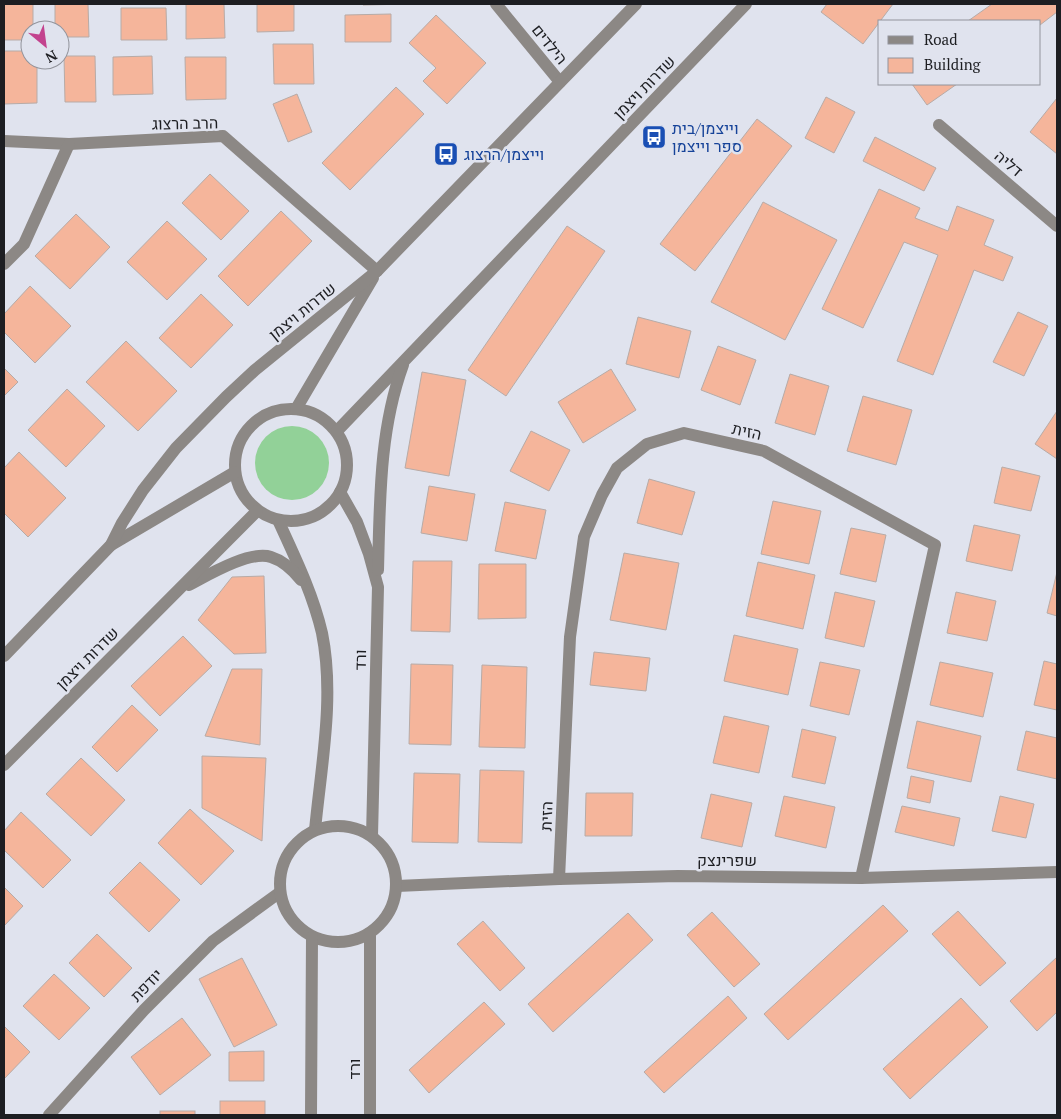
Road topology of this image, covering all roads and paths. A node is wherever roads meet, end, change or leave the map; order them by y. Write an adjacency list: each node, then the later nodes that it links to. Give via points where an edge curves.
1 (496, 4): 4 (street, הילדים)
2 (636, 4): 4 (street, שדרות ויצמן)
3 (746, 4): 11 (street, שדרות ויצמן)
4 (560, 82): 10 (street, שדרות ויצמן)
5 (939, 125): 8 (street, דליה)
6 (4, 141): 7 (street, הרב הרצוג)
7 (69, 144): 9 (street, via 24,244); 10 (street, הרב הרצוג, via 223,136)
8 (1057, 226)
9 (4, 264)
10 (376, 271): 12 (street); 18 (street, שדרות ויצמן, via 255,370 182,442 143,490)
11 (405, 361): 13 (street, שדרות ויצמן); 19 (street, via 385,438 380,482)
12 (296, 409): 13 (street, via 312,412); 14 (street, via 264,415 250,426 240,440)
13 (337, 432): 15 (street, via 348,461)
14 (235, 472): 16 (street, via 238,487); 18 (street)
15 (340, 492): 17 (street, via 330,507 314,517 296,522); 19 (street, ורד, via 370,554)
16 (257, 511): 17 (street); 20 (street, שדרות ויצמן)
17 (278, 520): 21 (street, ורד)
18 (111, 545): 22 (street, שדרות ויצמן)
19 (378, 587): 25 (street, ורד)
20 (178, 591): 21 (street, via 237,561 255,556 270,556 286,564); 23 (street, שדרות ויצמן)
21 (309, 591): 24 (street, ורד, via 322,633 326,662 327,717)
22 (4, 656)
23 (4, 765)
24 (315, 830): 25 (street, via 348,827); 30 (street, via 298,840 286,856 280,873)
25 (372, 836): 29 (street, via 386,850 394,867)
26 (1057, 872): 28 (street, שפרינצק)
27 (559, 878): 28 (street, שפרינצק); 28 (street, הזית, via 570,638 584,537 617,468 647,444 684,433 764,451 935,545); 29 (street, שפרינצק)
28 (861, 878)
29 (397, 886): 31 (street, via 393,904 384,921)
30 (279, 893): 32 (street, via 285,911 296,926); 33 (street, יודפת, via 213,941 144,1010)
31 (370, 933): 32 (street, via 352,942 331,943); 35 (street, ורד)
32 (312, 937): 34 (street)
33 (49, 1115)
34 (311, 1115)
35 (370, 1115)

